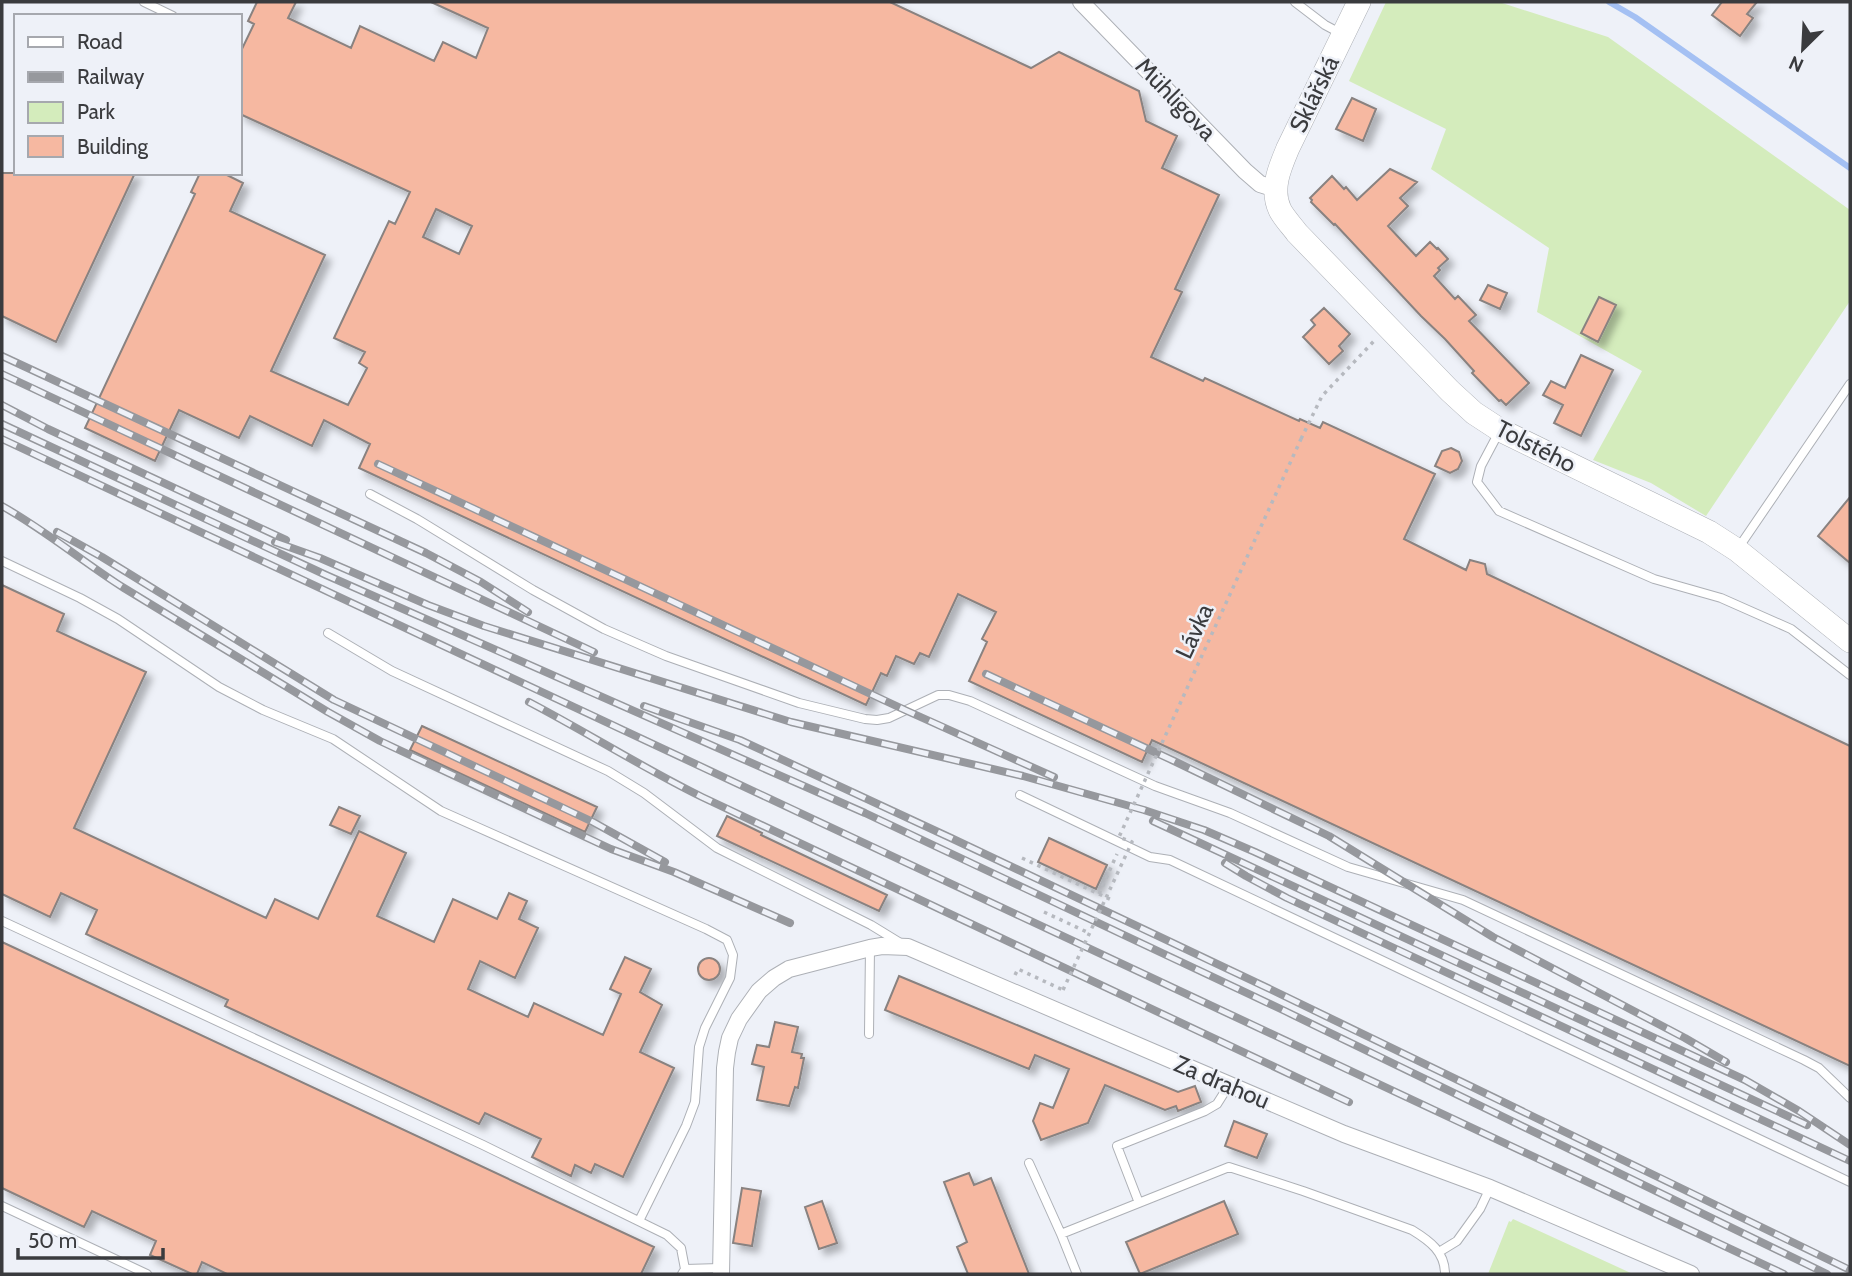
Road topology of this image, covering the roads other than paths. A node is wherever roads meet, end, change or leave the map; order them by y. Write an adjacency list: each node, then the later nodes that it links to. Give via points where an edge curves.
1 (144, 2): 5 (lane)
2 (1081, 2): 7 (street, Mühligova, via 1245,171 1260,184)
3 (1295, 2): 6 (lane)
4 (1359, 2): 6 (street, Sklářská)
5 (169, 14)
6 (1343, 34): 7 (street, Sklářská, via 1288,148)
7 (1276, 189): 9 (street, Tolstého, via 1279,209 1297,233 1450,391)
8 (1850, 384): 11 (lane)
9 (1500, 430): 11 (street, Tolstého, via 1671,512); 15 (lane, via 1477,482 1499,511 1654,579 1721,598 1791,629)
10 (370, 494): 22 (lane, via 544,597 666,656 799,703 865,719 889,718 938,695 971,701 1155,786 1230,813 1348,867 1472,904 1804,1060)
11 (1737, 550): 14 (street, Tolstého)
12 (2, 561): 28 (lane, via 117,619 219,687 333,739 441,811 727,940 733,955 730,978 699,1047 695,1102)
13 (328, 633): 18 (lane, via 392,671 608,771 717,848)
14 (1850, 641)
15 (1850, 675)
16 (1020, 795): 24 (lane, via 1150,857 1170,860)
17 (2, 921): 28 (lane)
18 (908, 947): 19 (street); 21 (street, Za drahou)
19 (870, 948): 20 (lane); 31 (street, via 789,969 774,978 759,991 730,1038 725,1068)
20 (869, 1034)
21 (1229, 1085): 25 (street, Za drahou); 26 (lane, via 1217,1104 1205,1111 1117,1146)
22 (1850, 1098)
23 (1029, 1163): 29 (lane)
24 (1850, 1182)
25 (1490, 1188): 30 (lane, via 1457,1241); 36 (street, Za drahou)
26 (1139, 1203): 29 (lane); 30 (lane, via 1229,1167 1412,1230)
27 (2, 1206): 33 (lane)
28 (639, 1221): 32 (lane, via 681,1248)
29 (1061, 1234): 34 (lane)
30 (1439, 1252): 35 (lane)
31 (720, 1271): 32 (lane)
32 (684, 1272)
33 (148, 1274)
34 (1077, 1274)
35 (1445, 1274)
36 (1691, 1274)

